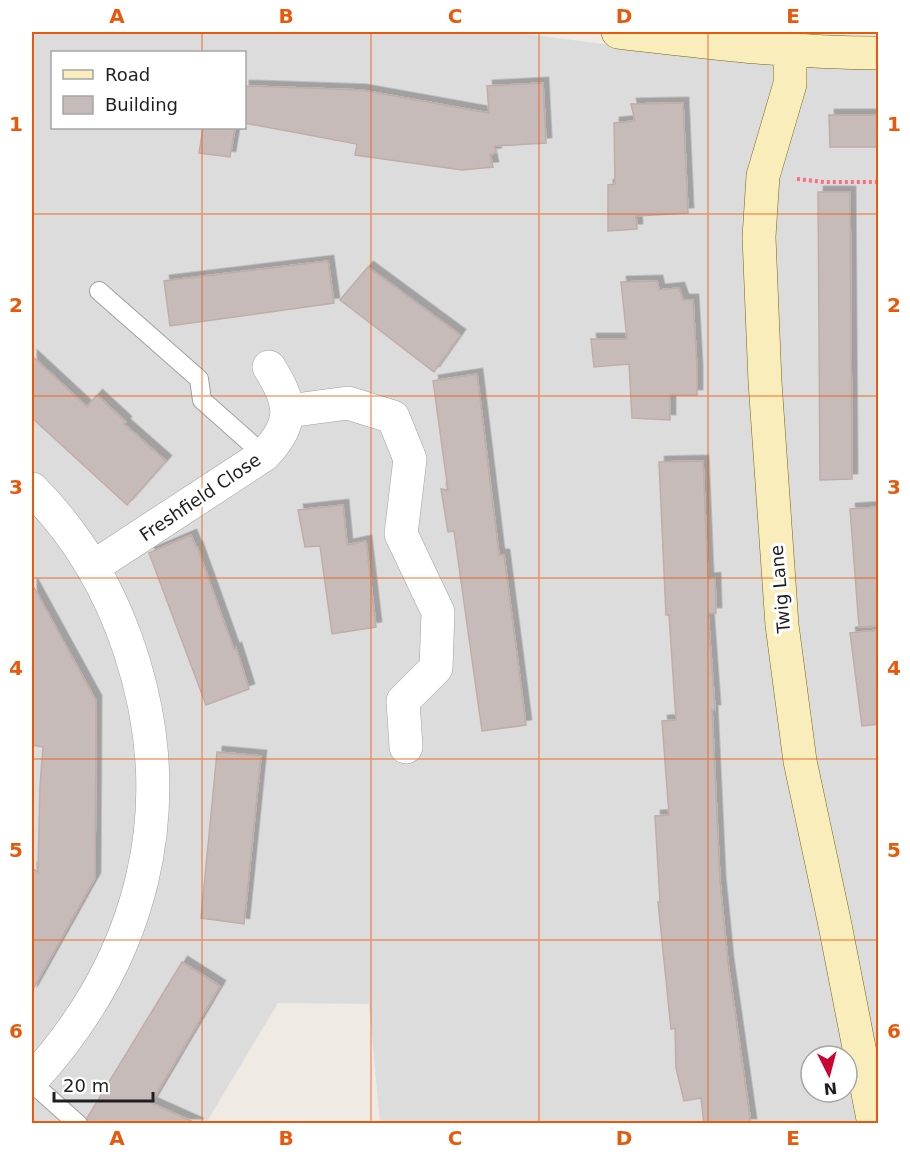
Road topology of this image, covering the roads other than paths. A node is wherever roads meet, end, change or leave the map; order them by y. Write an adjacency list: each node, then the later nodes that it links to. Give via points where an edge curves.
1 (618, 32): 2 (street)
2 (745, 39): 3 (street)
3 (790, 51): 4 (street); 14 (street, Twig Lane, via 788,92 763,176 759,237 782,624 800,761)
4 (879, 53)
5 (99, 291): 8 (lane, via 199,379 202,400)
6 (269, 367): 7 (street)
7 (288, 411): 8 (street, Freshfield Close, via 283,432); 11 (street, via 348,402 393,417 410,459 401,534 438,612 436,668 403,701)
8 (264, 455): 10 (street, Freshfield Close)
9 (32, 489): 10 (street)
10 (93, 567): 12 (street, via 126,638 148,720 153,775 149,847 132,916 109,969 86,1011)
11 (406, 747)
12 (32, 1082): 13 (lane)
13 (78, 1124)
14 (874, 1124)

